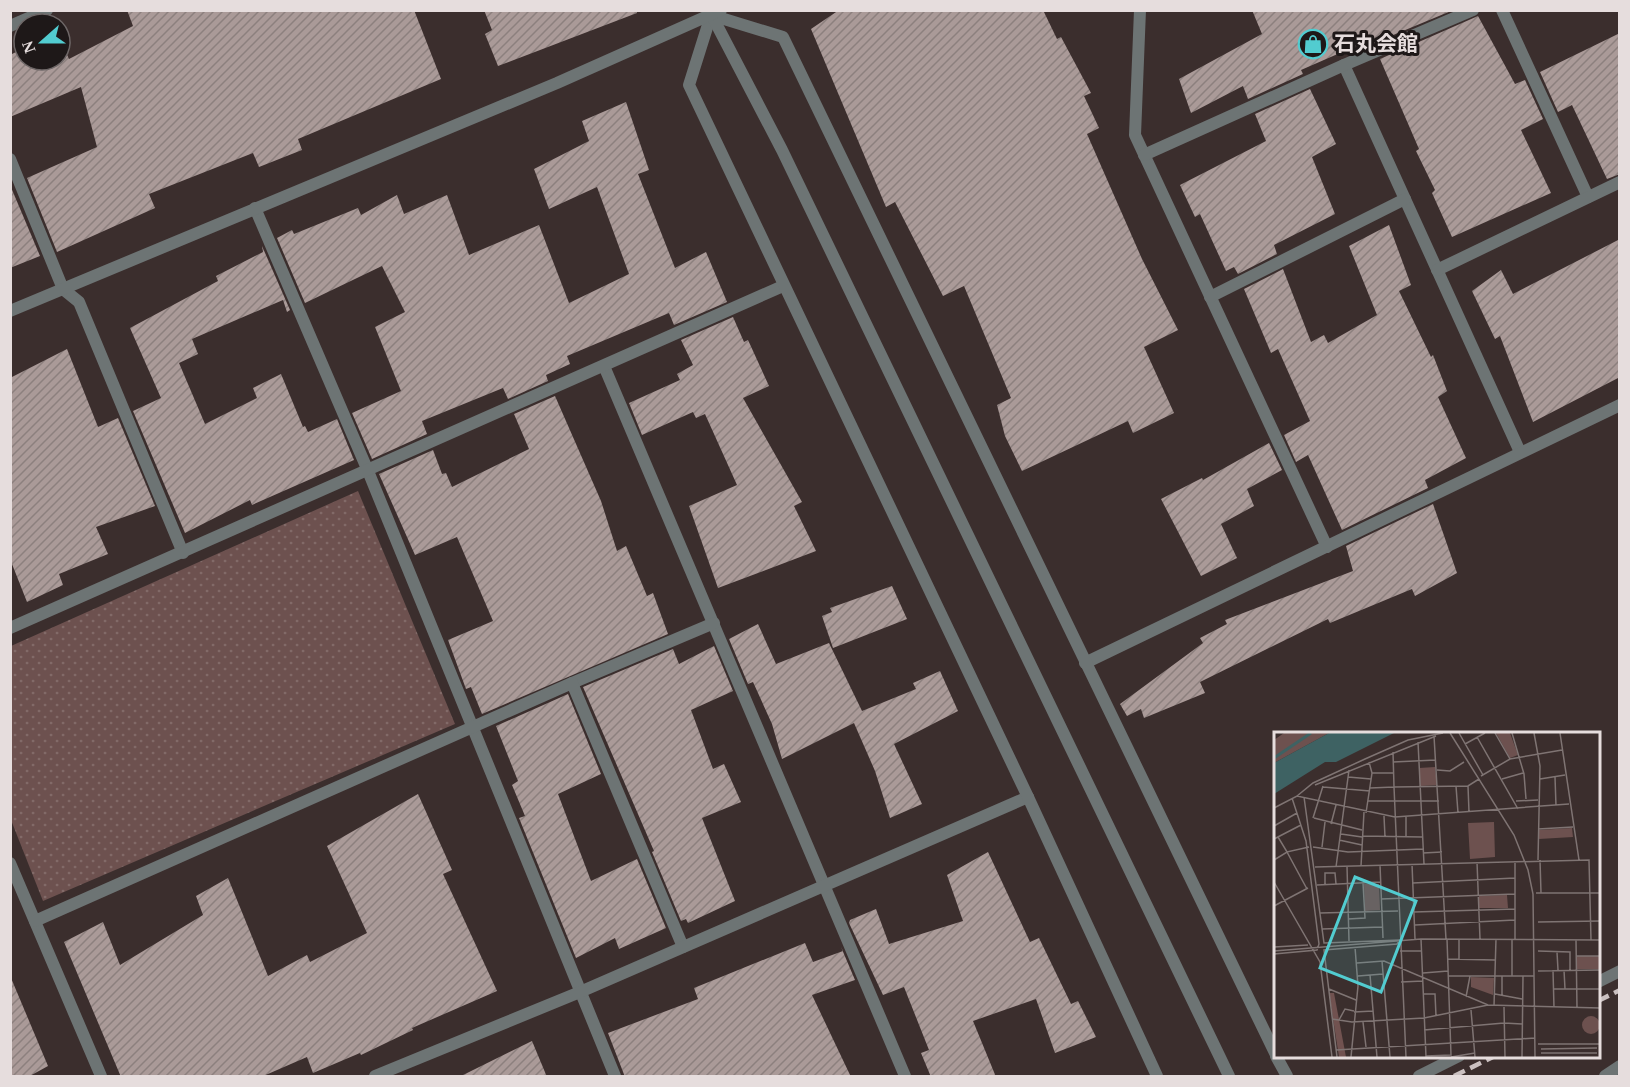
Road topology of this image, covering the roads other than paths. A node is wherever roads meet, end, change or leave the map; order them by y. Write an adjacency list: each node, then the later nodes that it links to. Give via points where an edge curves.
1 (47, 10): 6 (street)
2 (1140, 10): 8 (street, via 1135,135)
3 (1473, 10): 7 (street)
4 (1502, 10): 11 (street)
5 (714, 12): 13 (street, via 557,83); 15 (street, via 689,85); 27 (street, via 783,37); 47 (street)
6 (10, 26)
7 (1344, 65): 8 (street); 12 (street)
8 (1144, 155): 17 (street)
9 (10, 159): 16 (street)
10 (1620, 182): 11 (street)
11 (1588, 197): 14 (street)
12 (1405, 199): 14 (street); 17 (street)
13 (255, 208): 16 (street); 22 (street)
14 (1437, 270): 21 (street)
15 (783, 286): 19 (street); 30 (street)
16 (63, 289): 18 (street); 24 (street, via 79,302)
17 (1210, 297): 23 (street)
18 (10, 311)
19 (604, 366): 22 (street); 25 (street)
20 (1620, 405): 21 (street)
21 (1520, 452): 23 (street)
22 (368, 471): 24 (street); 29 (street)
23 (1327, 547): 27 (street)
24 (183, 553): 26 (street)
25 (714, 623): 28 (street); 32 (street)
26 (10, 628)
27 (1085, 663): 38 (street)
28 (572, 683): 29 (street); 34 (street)
29 (473, 729): 33 (street); 37 (street)
30 (1028, 797): 32 (street); 46 (street)
31 (10, 863): 33 (street)
32 (825, 885): 34 (street); 45 (street)
33 (35, 921): 42 (street)
34 (683, 947): 37 (street)
35 (1620, 971): 36 (street)
36 (1600, 981)
37 (580, 992): 43 (street); 44 (street)
38 (1274, 1051)
39 (1277, 1057): 48 (street)
40 (1457, 1057): 49 (street)
41 (1620, 1066): 50 (street)
42 (101, 1077)
43 (375, 1077)
44 (615, 1077)
45 (905, 1077)
46 (1157, 1077)
47 (1229, 1077)
48 (1287, 1077)
49 (1419, 1077)
50 (1605, 1077)

